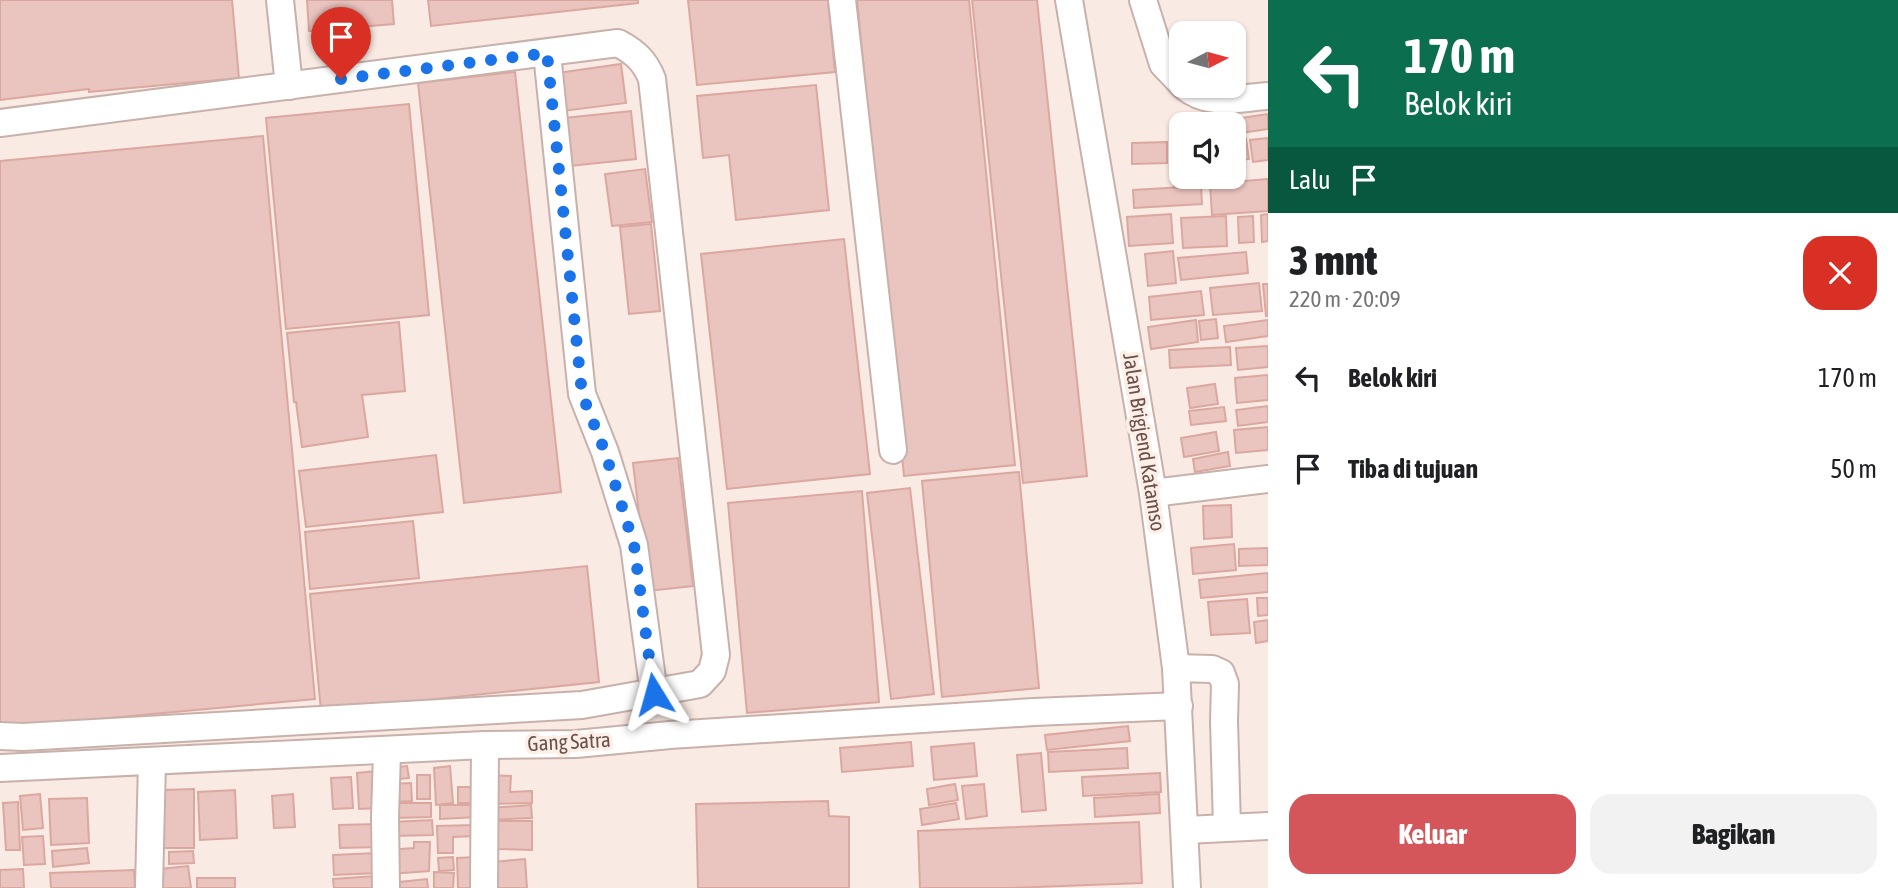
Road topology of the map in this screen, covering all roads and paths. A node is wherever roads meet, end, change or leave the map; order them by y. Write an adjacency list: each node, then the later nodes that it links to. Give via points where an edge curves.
1 (280, 0): 7 (street)
2 (842, 0): 13 (street)
3 (1069, 0): 15 (street, Jalan Brigjend Katamso)
4 (1143, 0): 6 (street)
5 (547, 53): 7 (street); 17 (street, via 582,394 634,545); 17 (street, via 618,43 640,57 652,79 716,655 712,671 699,684)
6 (1169, 70)
7 (289, 86): 12 (street)
8 (1268, 96): 9 (street)
9 (1246, 97)
10 (1203, 98): 11 (street)
11 (1238, 98)
12 (0, 123)
13 (893, 450)
14 (1268, 478): 15 (street)
15 (1153, 493): 16 (street, Jalan Brigjend Katamso)
16 (1176, 668): 18 (street, Jalan Brigjend Katamso); 24 (street, via 1212,669 1221,673 1225,684)
17 (654, 694): 19 (street, via 582,705)
18 (1179, 706): 20 (street, Gang Satra); 26 (street, Jalan Brigjend Katamso)
19 (0, 736)
20 (485, 746): 21 (street, Gang Satra); 29 (street)
21 (387, 751): 22 (street, Gang Satra); 28 (street)
22 (152, 761): 23 (street, Gang Satra); 27 (street)
23 (0, 768)
24 (1227, 826): 25 (street); 26 (street)
25 (1268, 826)
26 (1186, 830): 30 (street, Jalan Brigjend Katamso)
27 (149, 888)
28 (386, 888)
29 (484, 888)
30 (1187, 888)

